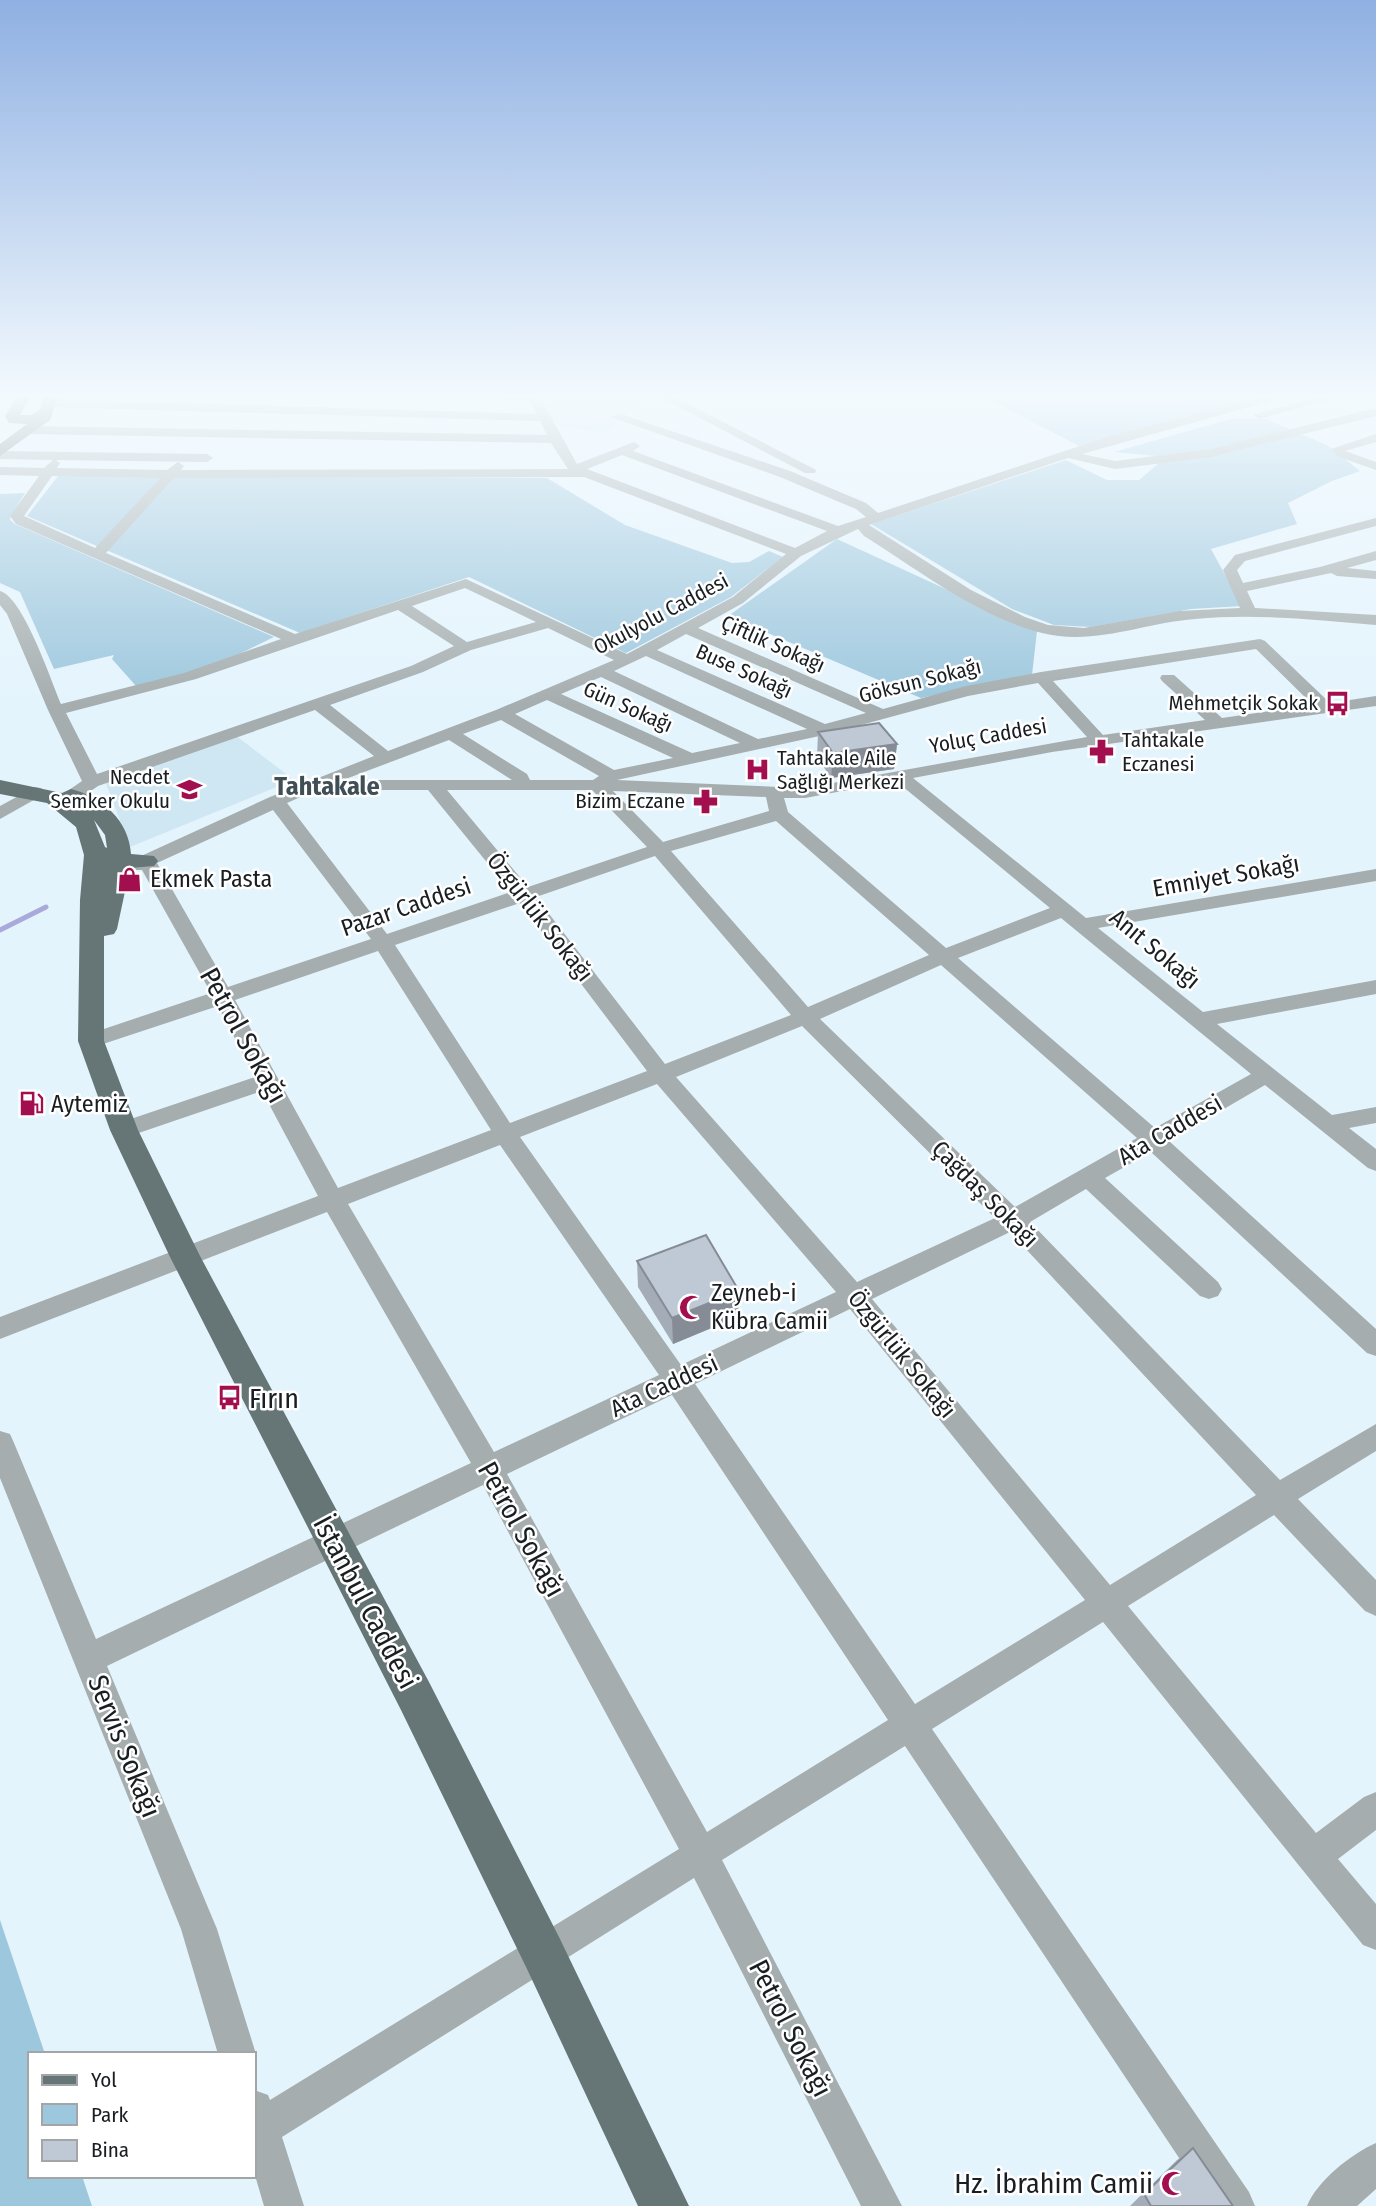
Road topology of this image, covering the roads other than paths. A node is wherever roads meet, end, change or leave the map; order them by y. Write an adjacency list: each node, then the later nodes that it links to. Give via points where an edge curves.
1 (28, 500): 15 (street, via 17,516 21,521)
2 (148, 500): 15 (street)
3 (657, 500): 10 (street)
4 (722, 500): 10 (street)
5 (755, 500): 13 (street)
6 (846, 500): 11 (street, via 861,506)
7 (868, 500): 9 (street)
8 (929, 500): 9 (street, Okulyolu Caddesi)
9 (892, 512): 11 (street, Okulyolu Caddesi)
10 (692, 514): 14 (street)
11 (867, 520): 13 (street, Okulyolu Caddesi); 23 (street, via 869,533 1000,612 1045,628 1068,633 1192,614)
12 (1376, 522): 17 (street)
13 (838, 531): 14 (street, Okulyolu Caddesi)
14 (796, 553): 26 (street, Okulyolu Caddesi, via 738,600)
15 (97, 554): 27 (street)
16 (1376, 555): 18 (street)
17 (1240, 558): 18 (street); 20 (street, via 1230,570)
18 (1323, 571): 19 (street); 20 (street)
19 (1376, 575)
20 (1239, 587): 23 (street)
21 (0, 595): 38 (street, via 14,613)
22 (399, 604): 25 (street, via 466,583); 27 (street); 28 (street)
23 (1249, 611): 24 (street)
24 (1376, 620)
25 (550, 623): 28 (street); 30 (street)
26 (687, 629): 29 (street, Okulyolu Caddesi); 39 (street, Çiftlik Sokağı)
27 (294, 639): 38 (street, via 190,676)
28 (465, 647): 36 (street)
29 (647, 651): 30 (street, Okulyolu Caddesi); 42 (street, Buse Sokağı)
30 (627, 660): 31 (street, Okulyolu Caddesi)
31 (603, 671): 34 (street, Okulyolu Caddesi); 45 (street)
32 (1041, 677): 37 (street, Göksun Sokağı, via 1260,644); 39 (street, Göksun Sokağı); 44 (street)
33 (1168, 678): 41 (street)
34 (549, 695): 40 (street, Okulyolu Caddesi); 47 (street, Gün Sokağı)
35 (1376, 701): 37 (street, Yoluç Caddesi)
36 (317, 703): 46 (street); 51 (street)
37 (1326, 708): 41 (street, Yoluç Caddesi)
38 (56, 710): 51 (street)
39 (881, 714): 42 (street, Göksun Sokağı)
40 (502, 715): 43 (street, Okulyolu Caddesi); 50 (street)
41 (1218, 723): 44 (street, Yoluç Caddesi)
42 (824, 730): 45 (street, Göksun Sokağı)
43 (451, 734): 46 (street, Okulyolu Caddesi); 53 (street, via 521,778)
44 (1099, 740): 48 (street, Yoluç Caddesi)
45 (757, 745): 47 (street, Göksun Sokağı)
46 (388, 759): 52 (street, Okulyolu Caddesi)
47 (690, 759): 50 (street, Göksun Sokağı)
48 (900, 776): 59 (street, Yoluç Caddesi, via 805,793); 68 (street, Anıt Sokağı)
49 (0, 780): 57 (main road, İstanbul Caddesi, via 56,790)
50 (605, 781): 53 (street, Yoluç Caddesi); 59 (street, Yoluç Caddesi); 63 (street, Çağdaş Sokağı)
51 (92, 782): 57 (street)
52 (313, 785): 55 (street, Yoluç Caddesi); 58 (street, Okulyolu Caddesi)
53 (522, 786): 55 (street, Yoluç Caddesi)
54 (0, 787): 56 (main road, İstanbul Caddesi)
55 (435, 787): 66 (street, Özgürlük Sokağı)
56 (34, 792): 57 (main road, İstanbul Caddesi); 60 (street)
57 (67, 800): 62 (main road, İstanbul Caddesi); 64 (main road, İstanbul Caddesi, via 105,816 120,836)
58 (276, 801): 61 (street, Okulyolu Caddesi); 70 (street)
59 (776, 804): 63 (street, Pazar Caddesi); 71 (street)
60 (0, 814)
61 (222, 825): 64 (street); 64 (street, via 206,828)
62 (89, 833): 64 (main road, via 100,842 107,858); 67 (main road, İstanbul Caddesi, via 96,855)
63 (659, 849): 66 (street, Pazar Caddesi); 75 (street, Çağdaş Sokağı)
64 (128, 866): 67 (main road, via 105,876); 73 (main road, İstanbul Caddesi); 74 (street, Petrol Sokağı)
65 (1376, 875): 69 (street, Emniyet Sokağı)
66 (524, 895): 70 (street, Pazar Caddesi); 78 (street, Özgürlük Sokağı)
67 (92, 900): 73 (main road, İstanbul Caddesi)
68 (1065, 910): 69 (street, Anıt Sokağı); 71 (street)
69 (1084, 924): 76 (street, Anıt Sokağı)
70 (383, 942): 74 (street, Pazar Caddesi); 84 (street)
71 (942, 957): 75 (street); 85 (street)
72 (1376, 987): 76 (street)
73 (92, 993): 77 (main road, İstanbul Caddesi)
74 (223, 996): 77 (street, Pazar Caddesi); 80 (street, Petrol Sokağı)
75 (805, 1017): 78 (street); 89 (street, Çağdaş Sokağı)
76 (1198, 1020): 79 (street, Anıt Sokağı)
77 (91, 1041): 83 (main road, İstanbul Caddesi)
78 (661, 1074): 84 (street); 92 (street, Özgürlük Sokağı)
79 (1266, 1075): 82 (street, Anıt Sokağı); 85 (street, Ata Caddesi)
80 (269, 1080): 83 (street); 88 (street, Petrol Sokağı)
81 (1376, 1115): 82 (street)
82 (1328, 1124): 86 (street, Anıt Sokağı)
83 (124, 1130): 90 (main road, İstanbul Caddesi)
84 (506, 1135): 88 (street); 95 (street)
85 (1153, 1140): 87 (street, Ata Caddesi); 94 (street)
86 (1376, 1162)
87 (1088, 1177): 89 (street, Ata Caddesi); 91 (street)
88 (332, 1199): 90 (street); 98 (street, Petrol Sokağı)
89 (1013, 1220): 92 (street, Ata Caddesi); 99 (street, Çağdaş Sokağı)
90 (185, 1256): 93 (street); 100 (main road, İstanbul Caddesi)
91 (1209, 1289)
92 (854, 1296): 95 (street, Ata Caddesi); 102 (street, Özgürlük Sokağı)
93 (0, 1328)
94 (1376, 1345)
95 (677, 1380): 98 (street, Ata Caddesi); 104 (street)
96 (1376, 1436): 99 (street)
97 (0, 1443): 103 (street, Servis Sokağı)
98 (489, 1469): 100 (street, Ata Caddesi); 106 (street, Petrol Sokağı)
99 (1277, 1497): 101 (street, Çağdaş Sokağı); 102 (street)
100 (334, 1542): 103 (street, Ata Caddesi); 109 (main road, İstanbul Caddesi)
101 (1376, 1601)
102 (1106, 1603): 104 (street); 107 (street, Özgürlük Sokağı)
103 (90, 1658): 110 (street, Servis Sokağı, via 199,1929)
104 (910, 1725): 106 (street); 116 (street)
105 (1376, 1809): 107 (street)
106 (701, 1855): 109 (street); 115 (street, Petrol Sokağı)
107 (1314, 1856): 108 (street, Özgürlük Sokağı)
108 (1376, 1932)
109 (543, 1953): 111 (street); 114 (main road, İstanbul Caddesi)
110 (236, 2052)
111 (257, 2119): 113 (street)
112 (1376, 2163): 117 (street)
113 (284, 2206)
114 (664, 2206)
115 (882, 2206)
116 (1235, 2206)
117 (1327, 2206)

